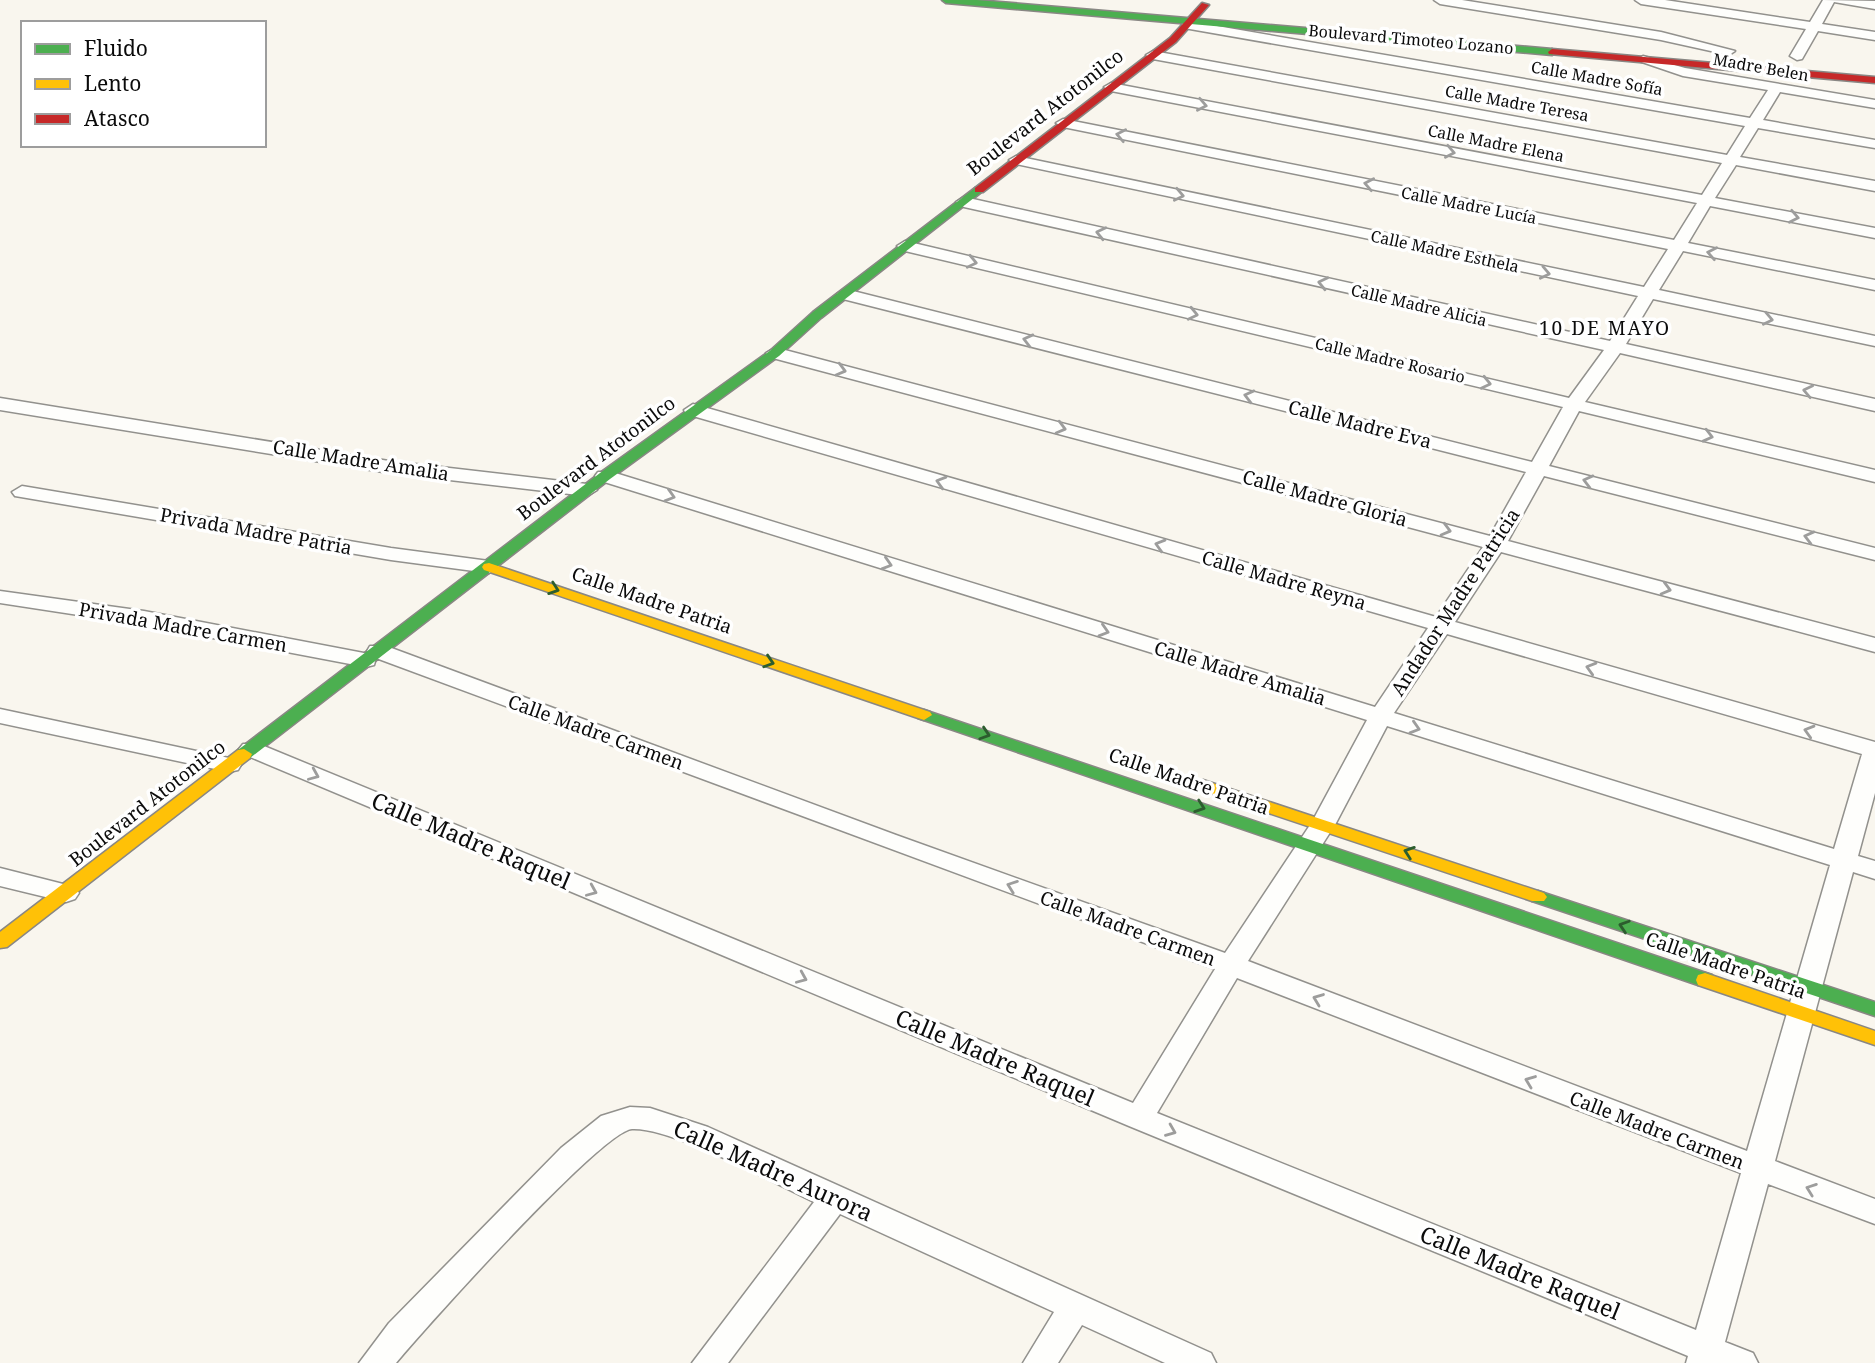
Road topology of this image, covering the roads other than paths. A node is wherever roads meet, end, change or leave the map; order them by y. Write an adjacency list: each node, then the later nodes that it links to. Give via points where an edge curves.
1 (946, 0): 9 (main road, Boulevard Timoteo Lozano)
2 (1440, 0): 12 (street, via 1564,14)
3 (1641, 0): 10 (street)
4 (1829, 0): 10 (street)
5 (1839, 0): 8 (street)
6 (1183, 3): 7 (main road, Boulevard Timoteo Lozano)
7 (1209, 3): 9 (main road, Boulevard Atotonilco); 12 (main road, Boulevard Timoteo Lozano)
8 (1875, 5)
9 (1191, 22): 15 (main road, Boulevard Atotonilco); 17 (main road, Boulevard Timoteo Lozano); 24 (street, Calle Madre Sofía)
10 (1816, 27): 11 (street); 16 (street)
11 (1875, 36)
12 (1729, 51): 13 (main road, Boulevard Timoteo Lozano)
13 (1754, 53)
14 (1776, 54): 16 (main road)
15 (1153, 55): 21 (main road, Boulevard Atotonilco); 27 (street, Calle Madre Teresa)
16 (1804, 57)
17 (1643, 60): 19 (main road, Boulevard Timoteo Lozano); 22 (street, Madre Belen, via 1683,72)
18 (1836, 60): 19 (main road, via 1846,67)
19 (1839, 77): 20 (main road, Boulevard Timoteo Lozano)
20 (1875, 80)
21 (1111, 87): 25 (main road, Boulevard Atotonilco); 30 (street, Calle Madre Elena, one-way to 30)
22 (1776, 88): 23 (street, Madre Belen); 24 (street, Andador Madre Patricia)
23 (1875, 104)
24 (1754, 122): 26 (street, Calle Madre Sofía); 27 (street, Andador Madre Patricia)
25 (1063, 123): 28 (main road, Boulevard Atotonilco); 34 (street, Calle Madre Lucía, one-way to 25)
26 (1875, 144)
27 (1732, 159): 29 (street, Calle Madre Teresa); 30 (street, Andador Madre Patricia)
28 (1016, 160): 31 (main road, Boulevard Atotonilco); 37 (street, Calle Madre Esthela, one-way to 37)
29 (1875, 186)
30 (1705, 200): 32 (street, Calle Madre Elena, one-way to 32); 34 (street, Andador Madre Patricia)
31 (964, 202): 33 (main road, Boulevard Atotonilco); 39 (street, Calle Madre Alicia, one-way to 31)
32 (1875, 233)
33 (905, 246): 36 (main road, Boulevard Atotonilco); 42 (street, Calle Madre Rosario, one-way to 42)
34 (1675, 246): 35 (street, Calle Madre Lucía, one-way to 34); 37 (street, Andador Madre Patricia)
35 (1875, 285)
36 (845, 294): 40 (main road, Boulevard Atotonilco); 45 (street, Calle Madre Eva, one-way to 36)
37 (1647, 294): 38 (street, Calle Madre Esthela, one-way to 38); 39 (street, Andador Madre Patricia)
38 (1875, 341)
39 (1614, 349): 42 (street, Andador Madre Patricia); 43 (street, Calle Madre Alicia, one-way to 39)
40 (775, 353): 44 (main road, Boulevard Atotonilco); 50 (street, Calle Madre Gloria, one-way to 50)
41 (0, 404): 48 (street, Calle Madre Amalia, via 390,467)
42 (1574, 404): 45 (street, Andador Madre Patricia); 47 (street, Calle Madre Rosario, one-way to 47)
43 (1875, 405)
44 (693, 410): 46 (main road, Boulevard Atotonilco); 56 (street, Calle Madre Reyna, one-way to 44)
45 (1539, 469): 50 (street, Andador Madre Patricia); 52 (street, Calle Madre Eva, one-way to 45)
46 (605, 476): 48 (main road, Boulevard Atotonilco); 60 (street, Calle Madre Amalia, one-way to 60)
47 (1875, 476)
48 (587, 490): 51 (main road, Boulevard Atotonilco)
49 (22, 492): 54 (street, Privada Madre Patria)
50 (1496, 544): 56 (street, Andador Madre Patricia); 57 (street, Calle Madre Gloria, one-way to 57)
51 (509, 551): 53 (main road); 54 (main road, Boulevard Atotonilco)
52 (1875, 554)
53 (531, 558)
54 (489, 567): 58 (main road, Boulevard Atotonilco); 65 (main road, Calle Madre Patria, one-way to 65)
55 (0, 597): 58 (street, Privada Madre Carmen)
56 (1444, 626): 60 (street, Andador Madre Patricia); 61 (street, Calle Madre Reyna, one-way to 56)
57 (1875, 645)
58 (372, 656): 62 (main road, Boulevard Atotonilco); 71 (street, Calle Madre Carmen, one-way to 58)
59 (0, 716): 62 (street, Calle Madre Raquel)
60 (1380, 717): 64 (street, Andador Madre Patricia); 66 (street, Calle Madre Amalia, one-way to 66)
61 (1875, 750): 66 (street)
62 (240, 757): 69 (main road, Boulevard Atotonilco); 75 (street, Calle Madre Raquel, one-way to 75)
63 (1182, 778): 64 (main road, Calle Madre Patria)
64 (1324, 823): 65 (street, Andador Madre Patricia); 72 (main road, Calle Madre Patria, one-way to 64)
65 (1310, 845): 71 (street, Andador Madre Patricia); 72 (main road, Calle Madre Patria)
66 (1842, 860): 67 (street, Calle Madre Amalia); 72 (street)
67 (1875, 870)
68 (0, 877): 69 (street)
69 (66, 893): 70 (main road, Boulevard Atotonilco)
70 (0, 942)
71 (1231, 965): 75 (street, Andador Madre Patricia); 76 (street, Calle Madre Carmen, one-way to 71)
72 (1803, 999): 73 (main road, Calle Madre Patria); 74 (main road, Calle Madre Patria); 76 (street)
73 (1875, 1009)
74 (1875, 1038)
75 (1139, 1118): 80 (street, Calle Madre Raquel, one-way to 80)
76 (1755, 1168): 78 (street, Calle Madre Carmen, one-way to 76); 80 (street)
77 (835, 1197): 79 (street, Calle Madre Aurora); 81 (street, Calle Madre Aurora, via 669,1125 630,1118 611,1124 572,1156); 82 (street)
78 (1875, 1212)
79 (1076, 1306): 83 (street); 84 (street, Calle Madre Aurora)
80 (1705, 1356): 85 (street, Calle Madre Raquel)
81 (376, 1363)
82 (709, 1363)
83 (1040, 1363)
84 (1199, 1363)
85 (1741, 1363)

